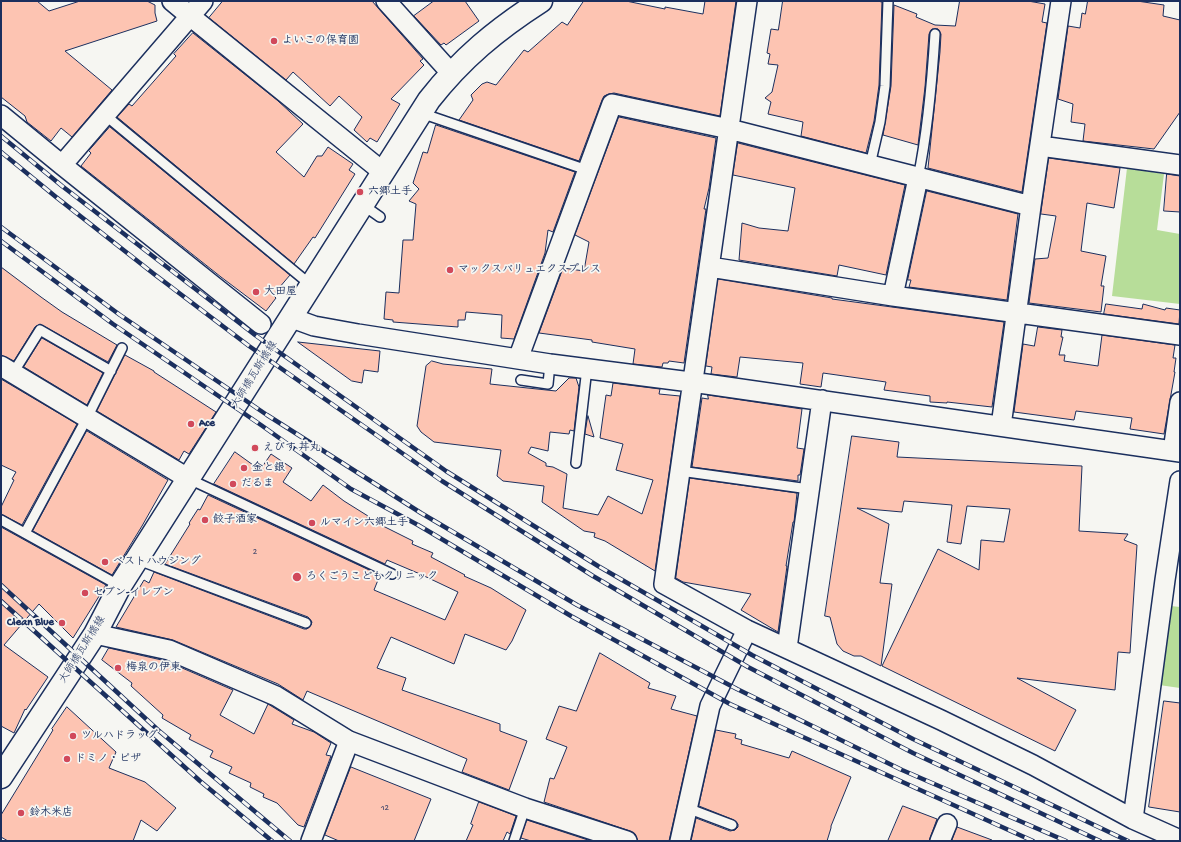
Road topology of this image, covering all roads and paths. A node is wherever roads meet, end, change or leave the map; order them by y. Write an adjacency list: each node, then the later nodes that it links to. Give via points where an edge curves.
1 (172, 1): 8 (street)
2 (203, 1): 8 (street)
3 (386, 1): 10 (street)
4 (541, 1): 10 (street, 大師橋瓦斯橋線, via 495,32)
5 (747, 1): 14 (street)
6 (888, 1): 17 (lane, via 885,86)
7 (1061, 1): 15 (street)
8 (190, 16): 13 (street); 20 (street)
9 (935, 34): 21 (lane, via 927,130)
10 (451, 73): 11 (street, 大師橋瓦斯橋線)
11 (421, 113): 19 (lane); 20 (street, 大師橋瓦斯橋線)
12 (1, 115): 16 (street)
13 (105, 115): 16 (street); 24 (lane)
14 (729, 129): 17 (street); 19 (street, via 612,104); 23 (street)
15 (1040, 146): 18 (street); 22 (street)
16 (62, 165): 28 (street)
17 (870, 165): 21 (street)
18 (1180, 165)
19 (587, 170): 31 (street)
20 (384, 172): 24 (street, 大師橋瓦斯橋線, via 371,211)
21 (918, 178): 22 (street); 25 (street)
22 (1031, 206): 26 (street)
23 (710, 267): 25 (street); 37 (street)
24 (312, 286): 27 (street, 大師橋瓦斯橋線)
25 (893, 296): 26 (street)
26 (1017, 312): 29 (street); 41 (street)
27 (292, 318): 31 (street, via 314,326 361,329); 45 (street, 大師橋瓦斯橋線)
28 (261, 324)
29 (1180, 335)
30 (122, 348): 35 (lane)
31 (518, 359): 32 (street)
32 (550, 364): 33 (street); 36 (lane, via 548,384)
33 (587, 368): 37 (street); 43 (lane)
34 (7, 370): 35 (lane, via 40,330); 40 (street)
35 (111, 371): 40 (lane)
36 (521, 380)
37 (693, 382): 38 (street); 44 (street)
38 (822, 400): 41 (street); 47 (street)
39 (1180, 402): 42 (street)
40 (87, 418): 45 (street); 49 (lane)
41 (1001, 426): 42 (street)
42 (1177, 451)
43 (576, 463)
44 (680, 471): 47 (lane); 54 (street, via 664,584)
45 (189, 479): 50 (street, 大師橋瓦斯橋線); 51 (lane)
46 (1180, 481): 61 (street)
47 (809, 489): 56 (street)
48 (1, 520): 49 (lane)
49 (25, 533): 52 (lane)
50 (138, 560): 52 (street, 大師橋瓦斯橋線); 53 (lane)
51 (392, 574)
52 (120, 586): 55 (street, 大師橋瓦斯橋線)
53 (306, 623)
54 (747, 630): 56 (street); 60 (street, via 710,706)
55 (95, 634): 57 (street, via 169,650 276,696); 58 (street, 大師橋瓦斯橋線)
56 (787, 648): 61 (street, via 1018,758)
57 (349, 741): 59 (street); 65 (street)
58 (1, 777)
59 (525, 808): 63 (street); 66 (lane)
60 (687, 808): 62 (lane); 68 (street)
61 (1132, 819): 64 (street)
62 (732, 825)
63 (597, 836): 67 (street)
64 (1180, 840)
65 (311, 841)
66 (514, 841)
67 (627, 841)
68 (680, 841)

